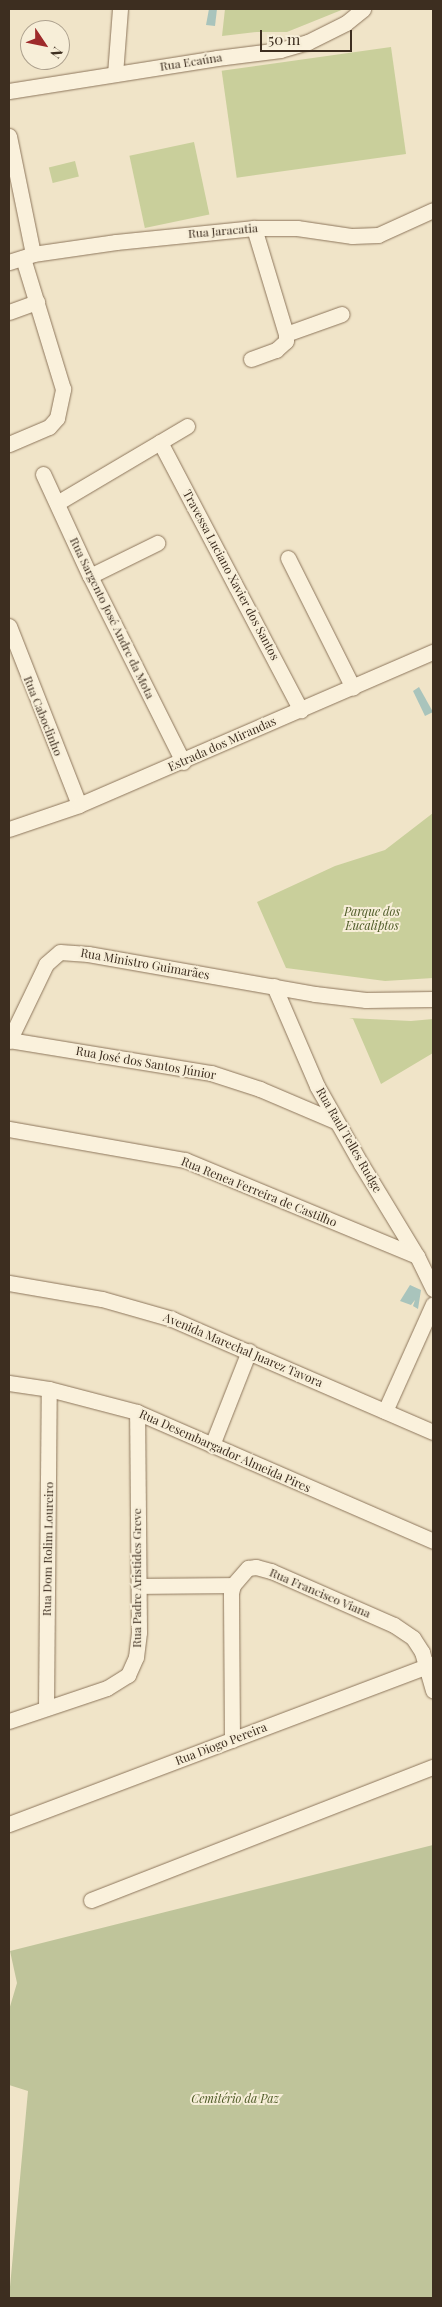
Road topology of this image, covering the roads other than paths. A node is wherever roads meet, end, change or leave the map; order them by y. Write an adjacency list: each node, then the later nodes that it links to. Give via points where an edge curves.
1 (120, 9): 3 (street)
2 (363, 9): 3 (street, Rua Ecaúna, via 346,23 308,42 280,50)
3 (115, 74): 4 (street, Rua Ecaúna)
4 (9, 91)
5 (9, 136): 8 (street)
6 (433, 210): 7 (street, Rua Jaracatia, via 378,234 352,236 297,228)
7 (254, 228): 8 (street, Rua Jaracatia, via 116,242); 12 (street)
8 (22, 258): 9 (street)
9 (37, 302): 10 (street); 16 (street, via 63,389 62,400 57,418 49,427)
10 (9, 312)
11 (342, 314): 12 (street)
12 (286, 334): 13 (street, via 282,346)
13 (251, 359)
14 (187, 426): 15 (street)
15 (160, 442): 18 (street); 25 (street, Travessa Luciano Xavier dos Santos)
16 (9, 444)
17 (43, 474): 18 (street, Rua Sargento José Andre da Mota)
18 (57, 503): 21 (street, Rua Sargento José Andre da Mota)
19 (157, 543): 21 (street)
20 (288, 558): 24 (street)
21 (90, 576): 26 (street, Rua Sargento José Andre da Mota)
22 (9, 626): 27 (street, Rua Caboclinho)
23 (433, 652): 24 (street, Estrada dos Mirandas)
24 (353, 688): 25 (street, Estrada dos Mirandas)
25 (301, 710): 26 (street, Estrada dos Mirandas)
26 (183, 762): 27 (street, Estrada dos Mirandas)
27 (79, 805): 28 (street, Estrada dos Mirandas)
28 (9, 829)
29 (274, 986): 30 (street, Rua Ministro Guimarães, via 366,1000); 31 (street, Rua Ministro Guimarães, via 60,952 46,964); 32 (street, Rua Raul Telles Rudge)
30 (433, 999)
31 (9, 1040): 32 (street, Rua José dos Santos Júnior, via 211,1073 260,1089)
32 (335, 1121): 34 (street, Rua Raul Telles Rudge)
33 (9, 1129): 34 (street, Rua Renea Ferreira de Castilho, via 185,1160)
34 (417, 1256): 36 (street, Rua Raul Telles Rudge)
35 (9, 1283): 38 (street, Avenida Marechal Juarez Tavora, via 102,1299 138,1309 172,1319)
36 (433, 1289)
37 (433, 1304): 41 (street)
38 (249, 1352): 41 (street, Avenida Marechal Juarez Tavora); 44 (street)
39 (9, 1383): 40 (street, Rua Desembargador Almeida Pires)
40 (49, 1389): 42 (street, Rua Desembargador Almeida Pires); 50 (street, Rua Dom Rolim Loureiro)
41 (385, 1411): 43 (street, Avenida Marechal Juarez Tavora)
42 (137, 1412): 44 (street, Rua Desembargador Almeida Pires); 47 (street, Rua Padre Aristides Greve)
43 (433, 1432)
44 (212, 1445): 45 (street, Rua Desembargador Almeida Pires)
45 (433, 1541)
46 (233, 1585): 47 (street); 48 (street, Rua Francisco Viana, via 248,1568 271,1571 394,1625 413,1638); 52 (street, via 230,1610)
47 (139, 1586): 50 (street, Rua Padre Aristides Greve, via 136,1657 128,1675 107,1688)
48 (430, 1665): 49 (street); 52 (street, Rua Diogo Pereira)
49 (433, 1690)
50 (46, 1708): 51 (street, Rua Padre Aristides Greve)
51 (9, 1721)
52 (232, 1740): 54 (street, Rua Diogo Pereira)
53 (433, 1767): 55 (street)
54 (9, 1824)
55 (91, 1900)

